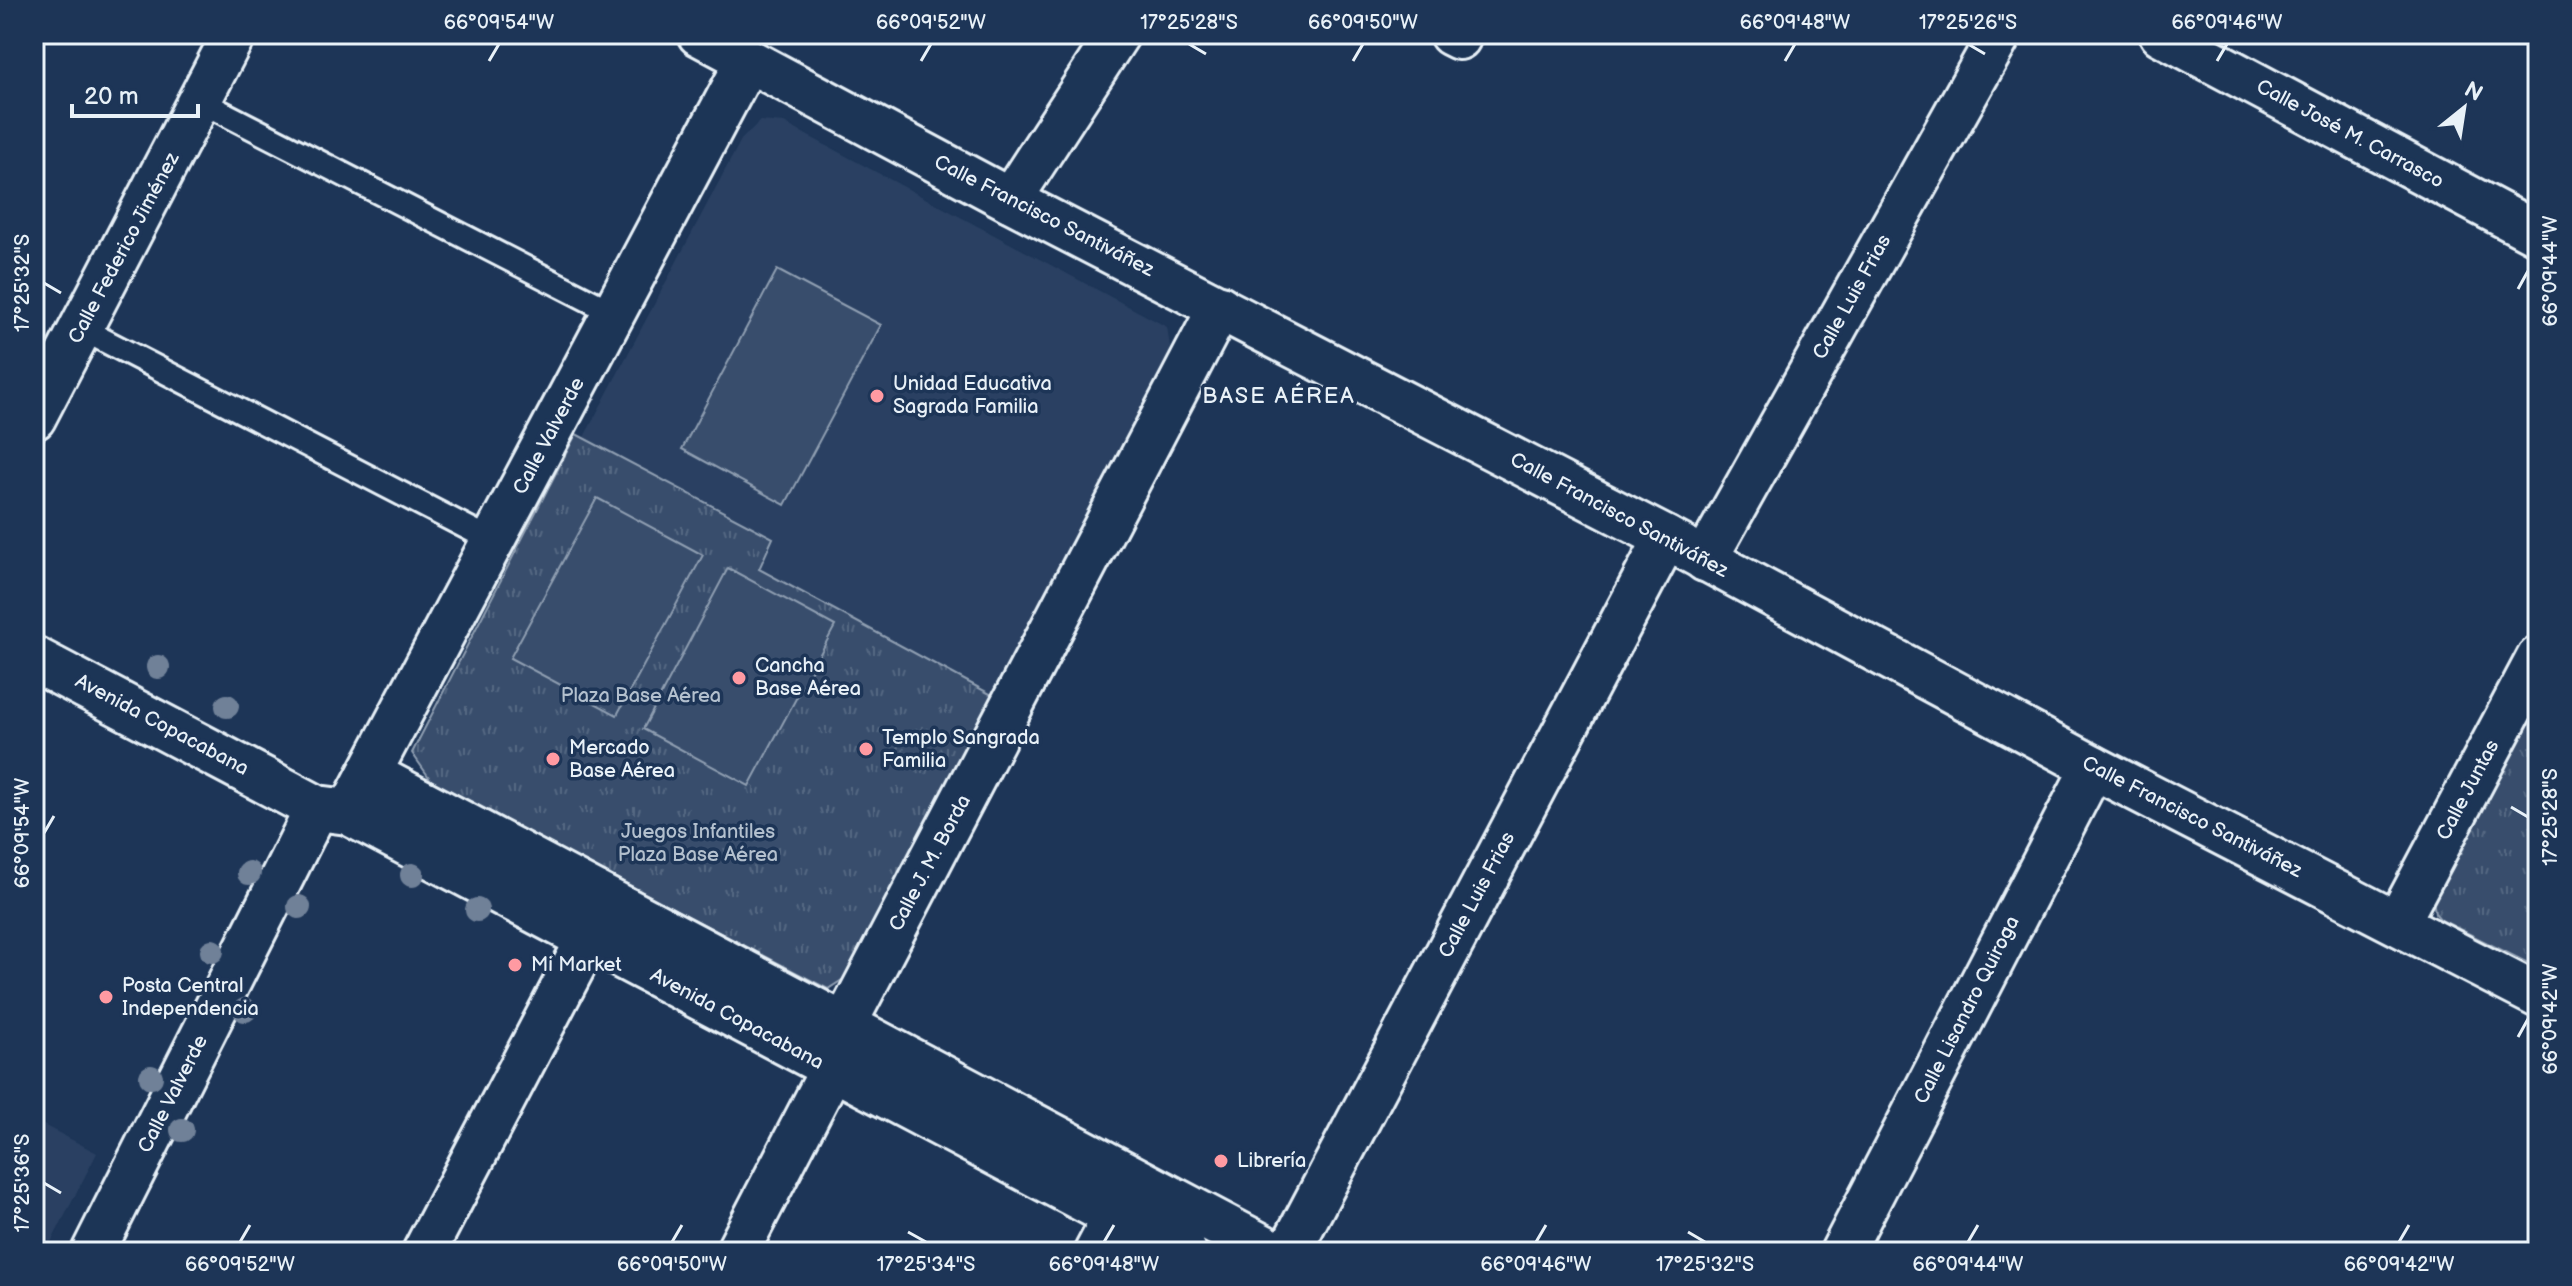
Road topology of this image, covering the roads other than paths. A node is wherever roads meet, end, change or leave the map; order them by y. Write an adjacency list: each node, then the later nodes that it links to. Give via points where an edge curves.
1 (234, 34): 7 (street, Calle Federico Jiménez)
2 (699, 34): 6 (street, Calle Francisco Santiváñez)
3 (1118, 34): 8 (street)
4 (2000, 34): 16 (street, Calle Luis Frias)
5 (2161, 34): 9 (street, Calle José M. Carrasco)
6 (748, 60): 8 (street, Calle Francisco Santiváñez); 11 (street, Calle Valverde)
7 (200, 101): 11 (lane); 12 (street, Calle Federico Jiménez)
8 (1010, 200): 10 (street, Calle Francisco Santiváñez)
9 (2538, 234)
10 (1220, 307): 14 (street, Calle Francisco Santiváñez); 25 (street, Calle J. M. Borda)
11 (614, 313): 15 (street, Calle Valverde)
12 (82, 329): 13 (street, Calle Federico Jiménez); 15 (lane)
13 (34, 418)
14 (1666, 538): 16 (street, Calle Francisco Santiváñez); 33 (street, Calle Luis Frias)
15 (493, 541): 20 (street, Calle Valverde)
16 (1705, 560): 19 (street, Calle Francisco Santiváñez)
17 (2538, 658): 22 (street, Calle Juntas)
18 (34, 659): 21 (main road, Avenida Copacabana)
19 (2093, 767): 22 (street, Calle Francisco Santiváñez); 34 (street, Calle Lisandro Quiroga)
20 (370, 775): 21 (street, Calle Valverde); 25 (main road, Avenida Copacabana)
21 (333, 810): 23 (main road, Avenida Copacabana); 28 (street, Calle Valverde)
22 (2398, 922): 24 (street, Calle Francisco Santiváñez)
23 (588, 939): 26 (main road, Avenida Copacabana); 29 (street)
24 (2538, 996)
25 (844, 1026): 26 (street, Calle J. M. Borda); 27 (main road, Avenida Copacabana)
26 (832, 1069): 27 (main road, Avenida Copacabana); 30 (street, Calle J. M. Borda)
27 (1115, 1216): 31 (main road, Avenida Copacabana); 32 (main road, Avenida Copacabana)
28 (93, 1252)
29 (424, 1252)
30 (737, 1252)
31 (1184, 1252)
32 (1272, 1252)
33 (1289, 1252)
34 (1842, 1252)

